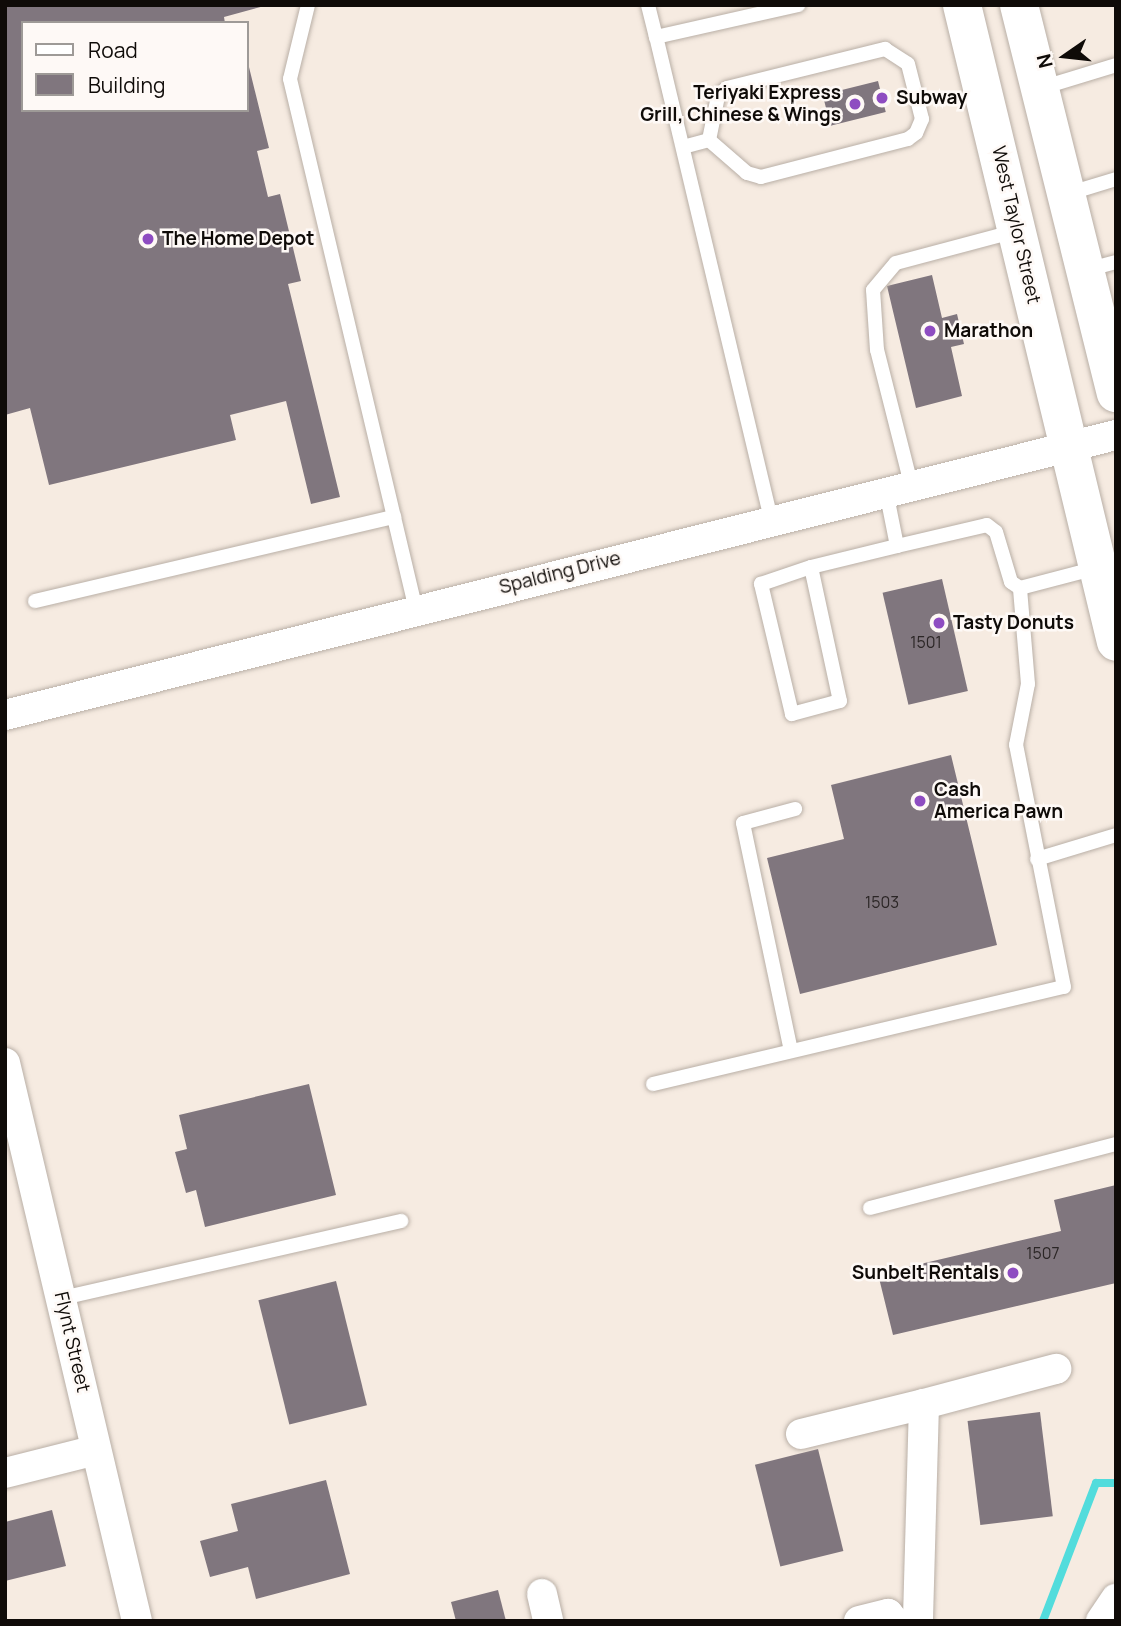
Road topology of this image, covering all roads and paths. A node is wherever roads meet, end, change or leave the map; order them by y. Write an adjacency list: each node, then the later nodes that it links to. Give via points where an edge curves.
1 (308, 5): 19 (lane, via 290,79)
2 (648, 5): 6 (lane)
3 (798, 5): 6 (lane)
4 (962, 5): 13 (main road, West Taylor Street)
5 (1019, 5): 8 (main road)
6 (656, 37): 10 (lane)
7 (1116, 65): 8 (lane)
8 (1040, 89): 12 (main road)
9 (709, 140): 9 (lane, via 747,173 761,177 908,139 922,119 908,64 885,49 727,88 718,96); 10 (lane)
10 (683, 147): 20 (lane)
11 (1116, 179): 12 (lane)
12 (1066, 194): 14 (main road)
13 (1017, 231): 17 (main road, West Taylor Street); 18 (lane, via 896,263 873,290 877,350)
14 (1100, 266): 15 (main road)
15 (1116, 393)
16 (1116, 435): 17 (street, Spalding Drive)
17 (1068, 446): 18 (street, Spalding Drive); 23 (main road, West Taylor Street)
18 (898, 487): 20 (street, Spalding Drive); 21 (lane)
19 (394, 517): 25 (lane); 26 (lane)
20 (771, 519): 26 (street, Spalding Drive)
21 (897, 545): 22 (lane); 24 (lane, via 987,524 996,532 1011,582)
22 (811, 567): 22 (lane, via 761,584 792,714 840,701)
23 (1098, 568): 24 (lane); 27 (main road, West Taylor Street)
24 (1020, 588): 31 (lane, via 1028,684 1016,745)
25 (35, 601)
26 (416, 610): 28 (street, Spalding Drive)
27 (1116, 642)
28 (5, 715)
29 (795, 809): 32 (lane, via 743,822)
30 (1116, 835): 31 (lane)
31 (1037, 859): 32 (lane, via 1064,986)
32 (791, 1051): 34 (lane)
33 (5, 1063): 38 (street, Flynt Street)
34 (653, 1084)
35 (1116, 1144): 36 (lane)
36 (870, 1208)
37 (401, 1221): 38 (lane)
38 (62, 1298): 42 (street, Flynt Street)
39 (1056, 1369): 40 (street)
40 (924, 1404): 41 (street); 48 (street)
41 (801, 1434)
42 (96, 1450): 43 (street); 45 (street, Flynt Street)
43 (5, 1473)
44 (1116, 1599): 49 (street)
45 (137, 1621)
46 (859, 1621): 47 (street, via 888,1614)
47 (894, 1621)
48 (918, 1621)
49 (1101, 1621)

